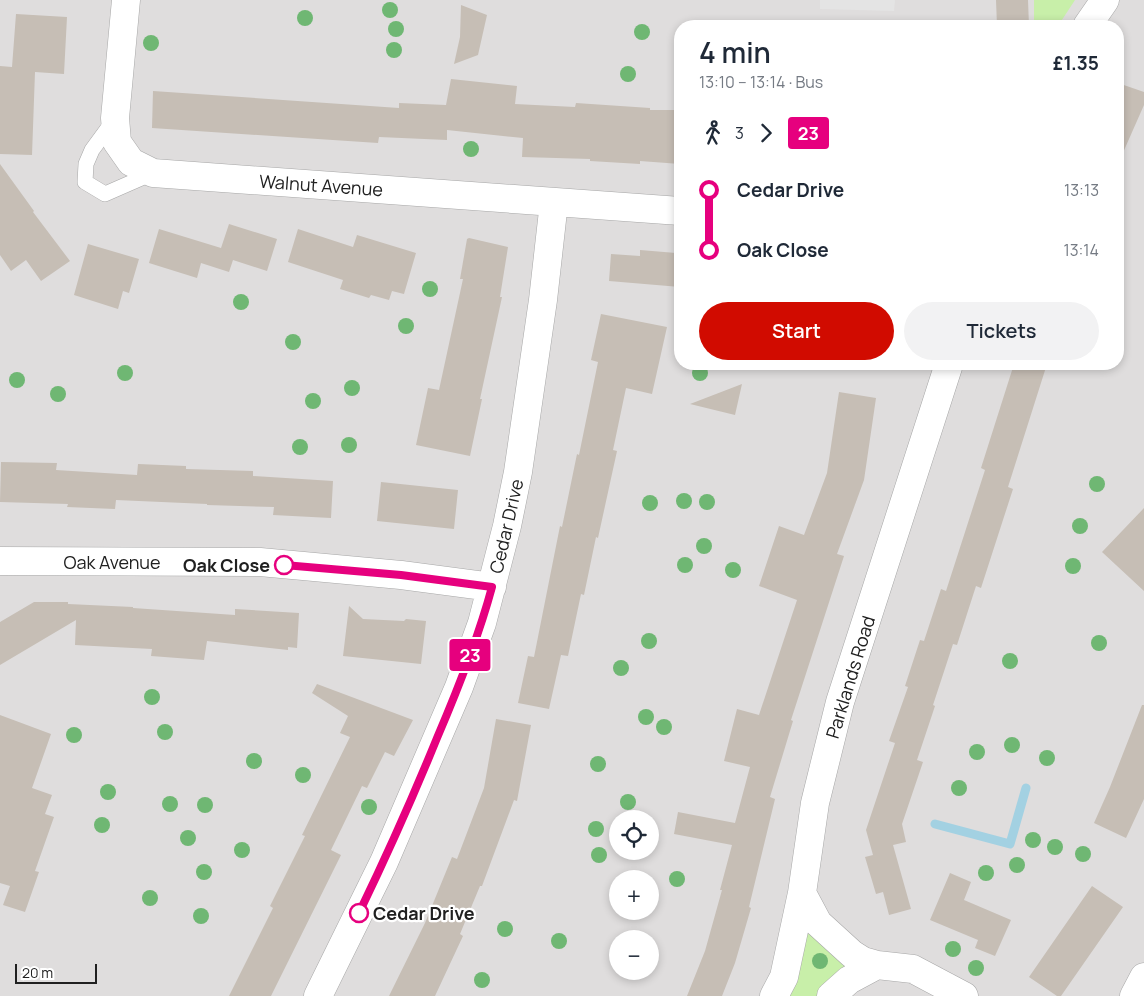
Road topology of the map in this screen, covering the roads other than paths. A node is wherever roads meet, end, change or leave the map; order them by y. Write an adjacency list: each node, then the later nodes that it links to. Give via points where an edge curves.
1 (126, 0): 4 (street, Walnut Avenue)
2 (1105, 0): 3 (street)
3 (1091, 20)
4 (116, 118): 5 (street, Walnut Avenue, via 117,142 131,162); 5 (lane, via 92,150 86,164 85,182 105,194)
5 (153, 173): 6 (street, Walnut Avenue)
6 (554, 202): 7 (street, Walnut Avenue); 10 (street, Cedar Drive, via 518,472)
7 (674, 211)
8 (947, 370): 11 (street, Parklands Road, via 840,702 815,803)
9 (0, 561): 10 (street, Oak Avenue, via 260,562)
10 (492, 587): 14 (street, Cedar Drive, via 459,687 430,756 384,862)
11 (802, 893): 12 (street, via 818,923 852,954); 15 (street, Parklands Road, via 784,977)
12 (877, 965): 16 (street, via 848,980); 17 (street, via 913,969)
13 (1144, 977): 18 (street)
14 (318, 996)
15 (774, 996)
16 (831, 996)
17 (964, 996)
18 (1134, 996)

